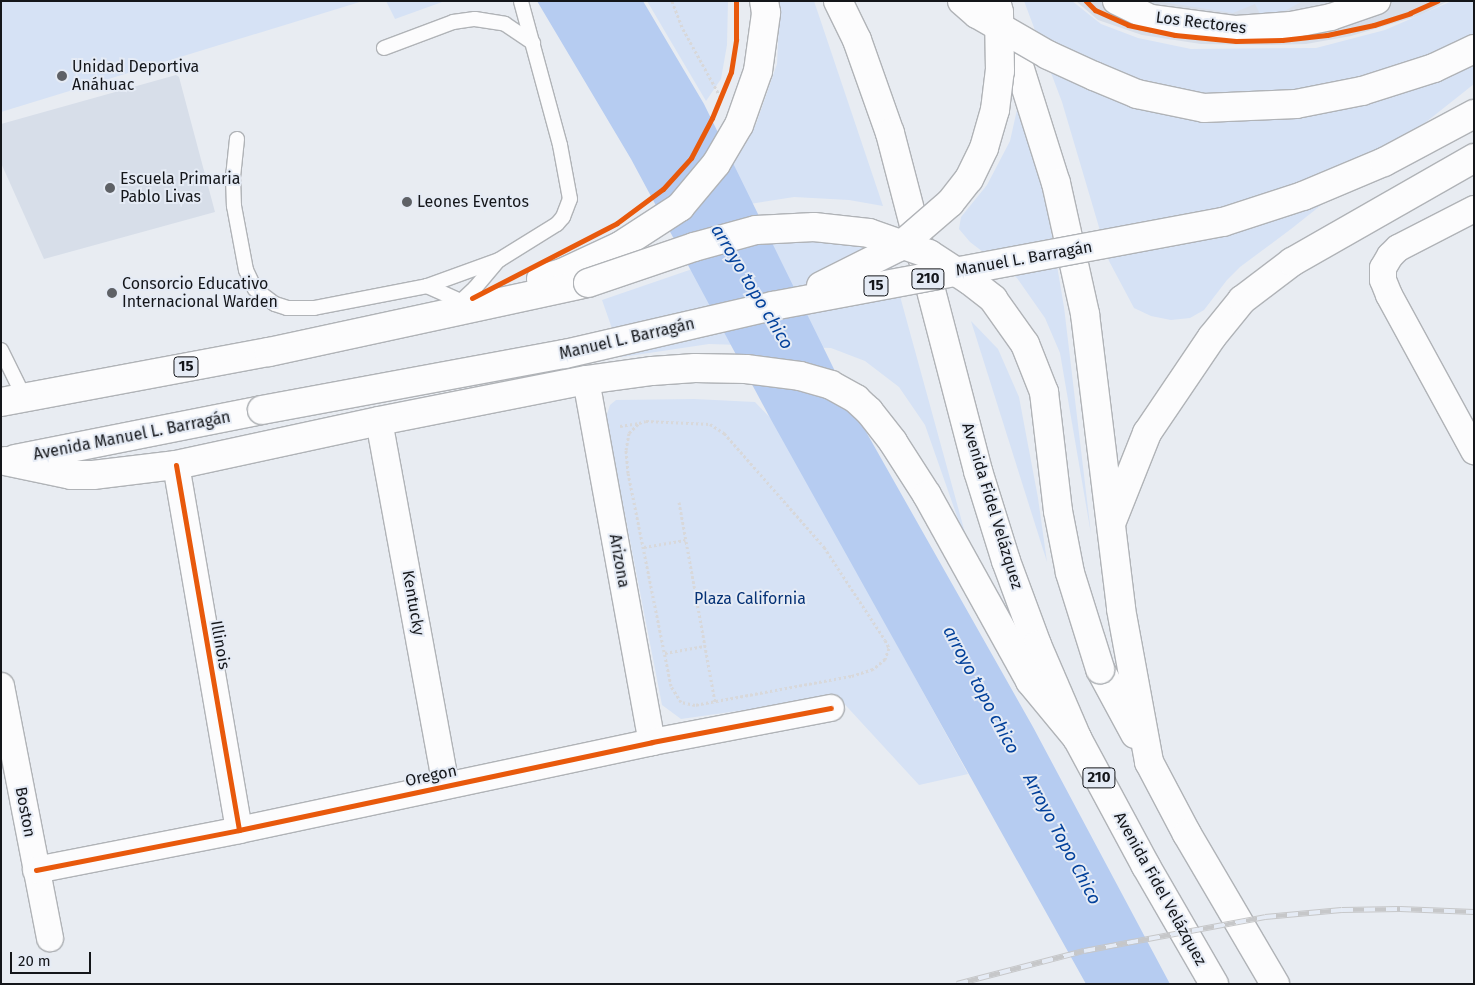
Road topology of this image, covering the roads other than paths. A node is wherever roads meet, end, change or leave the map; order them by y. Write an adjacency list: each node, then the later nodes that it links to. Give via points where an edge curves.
1 (521, 1): 9 (lane)
2 (764, 1): 18 (highway, via 766,13 758,71 739,125 716,164 680,207 620,246 562,273)
3 (838, 1): 32 (highway, Avenida Fidel Velázquez / 210, via 857,40 890,133 978,471 1006,561 1037,645)
4 (962, 1): 11 (highway, bridge, via 977,14 1048,56 1137,94 1204,108 1296,104 1362,92 1434,68)
5 (986, 1): 29 (highway, via 1019,66 1056,183 1085,314)
6 (996, 1): 19 (highway, bridge, via 1000,71 995,110 984,148 969,179 950,203 899,247 848,274)
7 (1116, 1): 8 (street, Los Rectores, via 1151,18 1236,29 1292,25 1331,17)
8 (1377, 1)
9 (533, 43): 10 (lane, via 505,24 475,19 453,22); 16 (lane, via 560,145 570,199 557,224)
10 (384, 48)
11 (1474, 49)
12 (1474, 114): 19 (highway, Manuel L. Barragán / 15, bridge, via 1384,162 1303,196 1223,222)
13 (237, 139): 17 (lane, via 234,206 246,270 255,290 264,298 275,304 301,309)
14 (1474, 158): 29 (highway, via 1292,262 1242,300 1212,336 1147,433)
15 (1474, 209): 26 (street, via 1398,248 1383,268 1383,280 1389,295)
16 (500, 260): 17 (lane); 18 (lane)
17 (427, 286): 18 (lane)
18 (461, 301): 20 (highway)
19 (773, 306): 24 (highway, Manuel L. Barragán / 15, bridge, via 565,354)
20 (370, 331): 23 (highway, 15); 34 (highway, 15, bridge, via 588,283 756,230 814,227 869,233 929,254 993,299 1025,344 1044,392 1058,511 1083,619 1100,669)
21 (1, 350): 23 (lane)
22 (586, 380): 25 (highway); 32 (highway, via 652,371 746,368 800,376 831,385 856,399 869,410 893,442 927,496 1030,681); 33 (street, Arizona)
23 (13, 400)
24 (262, 410): 27 (highway, Avenida Manuel L. Barragán / 15)
25 (379, 421): 28 (highway); 35 (street, Kentucky)
26 (1474, 451)
27 (3, 461): 28 (highway, via 71,475)
28 (176, 465): 36 (street, Illinois)
29 (1111, 522): 34 (highway, via 1121,609)
30 (1, 686): 37 (street, Boston)
31 (831, 708): 33 (street, Oregon)
32 (1077, 738): 39 (highway, Avenida Fidel Velázquez / 210)
33 (652, 742): 35 (street, Oregon)
34 (1149, 762): 40 (highway)
35 (446, 785): 36 (street, Oregon)
36 (239, 830): 37 (street, Oregon)
37 (36, 870): 38 (street, Boston)
38 (50, 938)
39 (1214, 984)
40 (1274, 984)

